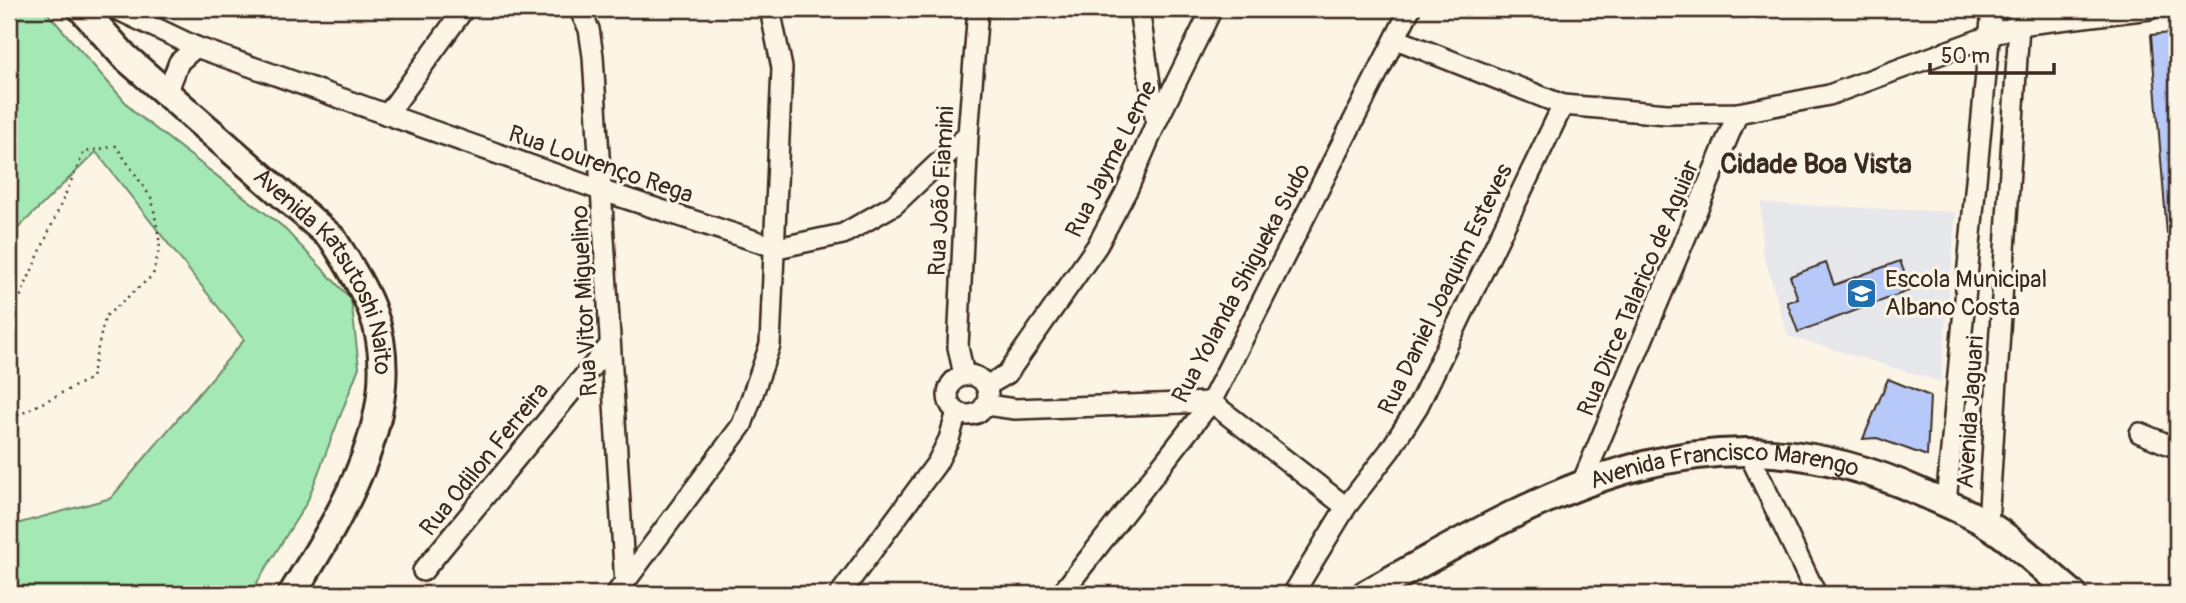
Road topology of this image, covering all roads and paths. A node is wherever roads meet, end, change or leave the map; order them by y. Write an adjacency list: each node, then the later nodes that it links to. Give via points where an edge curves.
1 (82, 9): 16 (main road, Avenida Katsutoshi Naito, via 124,56)
2 (116, 9): 15 (street, Rua Lourenço Rega)
3 (464, 9): 19 (street)
4 (579, 9): 22 (street, Rua Vitor Miguelino, via 589,29 593,56)
5 (770, 9): 23 (street, via 782,68)
6 (978, 9): 21 (street, Rua João Fiamini)
7 (1139, 9): 20 (street)
8 (1212, 9): 20 (street, Rua Jayme Leme)
9 (1410, 9): 14 (street, Rua Yolanda Shigueka Sudo)
10 (1992, 9): 13 (street, Avenida Jaguari)
11 (2150, 9): 12 (street)
12 (2019, 17): 13 (street); 37 (street, Avenida Jaguari)
13 (1990, 37): 18 (street, via 1829,95); 35 (street, Avenida Jaguari)
14 (1396, 39): 17 (street); 28 (street, Rua Yolanda Shigueka Sudo)
15 (196, 47): 16 (street, via 179,62); 19 (street, Rua Lourenço Rega)
16 (167, 93): 40 (main road, Avenida Katsutoshi Naito, via 333,239 373,312 383,361 379,407 369,443 331,533)
17 (1563, 105): 18 (street, via 1667,114); 36 (street, Rua Daniel Joaquim Esteves, via 1418,406)
18 (1738, 113): 34 (street, Rua Dirce Talarico de Aguiar)
19 (387, 115): 22 (street, Rua Lourenço Rega)
20 (1156, 123): 27 (street, Rua Jayme Leme, via 1097,246 1007,374)
21 (968, 135): 23 (street, Rua Lourenço Rega, via 894,205 844,234); 26 (street, Rua João Fiamini, via 958,347)
22 (603, 191): 23 (street, Rua Lourenço Rega); 25 (street, Rua Vitor Miguelino)
23 (777, 248): 39 (street, via 770,345 743,425)
24 (9, 322): 30 (path, via 84,152 116,146 152,199 160,244 153,275 105,317 91,378)
25 (609, 346): 38 (street, Rua Odilon Ferreira); 39 (street, Rua Vitor Miguelino)
26 (964, 375): 27 (street, via 977,377); 29 (street, via 953,382 948,395)
27 (986, 395): 28 (street, via 1015,409); 29 (street, via 977,414)
28 (1211, 402): 36 (street); 42 (street, Rua Yolanda Shigueka Sudo)
29 (957, 412): 41 (street, via 937,463)
30 (9, 419)
31 (2140, 433): 32 (street)
32 (2177, 448)
33 (1746, 450): 34 (main road, Avenida Francisco Marengo, via 1655,462); 35 (main road, Avenida Francisco Marengo, via 1791,452 1850,465); 45 (street)
34 (1582, 483): 44 (main road, Avenida Francisco Marengo, via 1485,527)
35 (1946, 503): 37 (main road, Avenida Francisco Marengo)
36 (1346, 507): 43 (street, Rua Daniel Joaquim Esteves)
37 (1988, 524): 46 (main road, Avenida Francisco Marengo)
38 (424, 571)
39 (622, 590)
40 (292, 594)
41 (840, 594)
42 (1060, 594)
43 (1293, 594)
44 (1366, 594)
45 (1816, 594)
46 (2073, 594)

